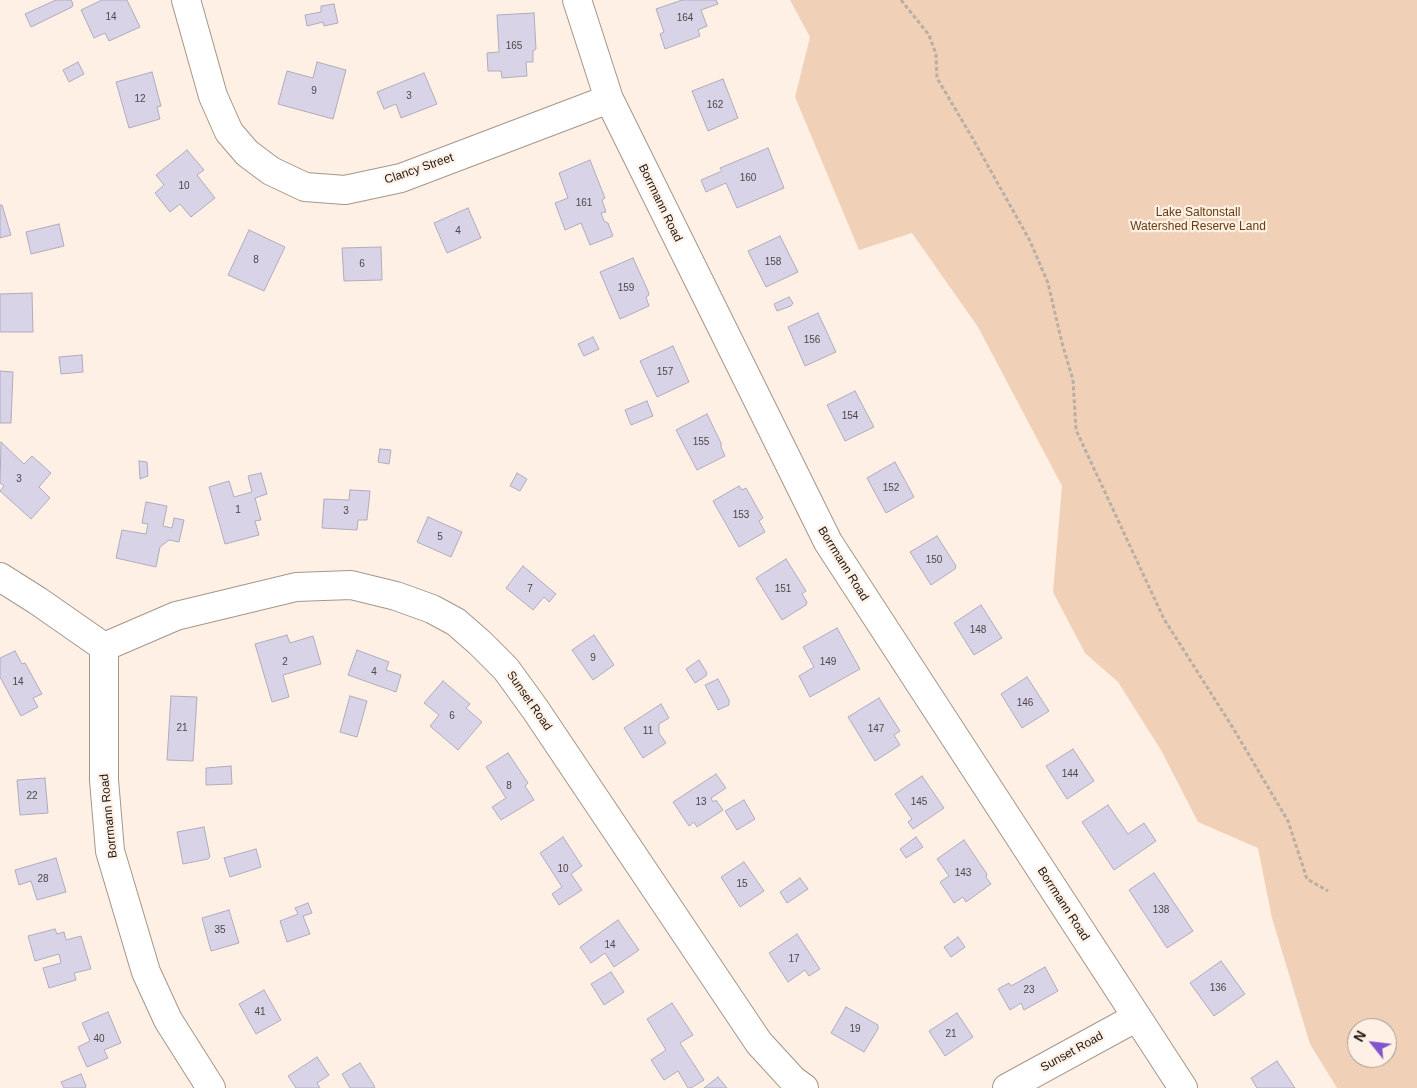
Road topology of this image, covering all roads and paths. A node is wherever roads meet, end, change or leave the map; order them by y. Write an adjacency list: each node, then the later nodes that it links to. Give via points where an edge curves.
1 (186, 0): 4 (street, Clancy Street, via 213,96 229,132 247,153 271,171 305,187 345,190 401,178)
2 (577, 0): 4 (street, Borrmann Road)
3 (901, 0): 7 (path, via 929,36 936,54 938,78 1030,241 1048,283 1073,380 1076,430 1164,619 1288,821 1307,879)
4 (609, 100): 8 (street, Borrmann Road, via 828,542)
5 (0, 577): 6 (street)
6 (104, 647): 9 (street, Borrmann Road, via 104,780 110,851 146,972 168,1020); 10 (street, Sunset Road, via 176,616 296,587 351,585 432,608 456,622 506,669 759,1043)
7 (1328, 891)
8 (1137, 1017): 11 (street, Sunset Road); 12 (street, Borrmann Road)
9 (211, 1088)
10 (804, 1088)
11 (1006, 1088)
12 (1183, 1088)

